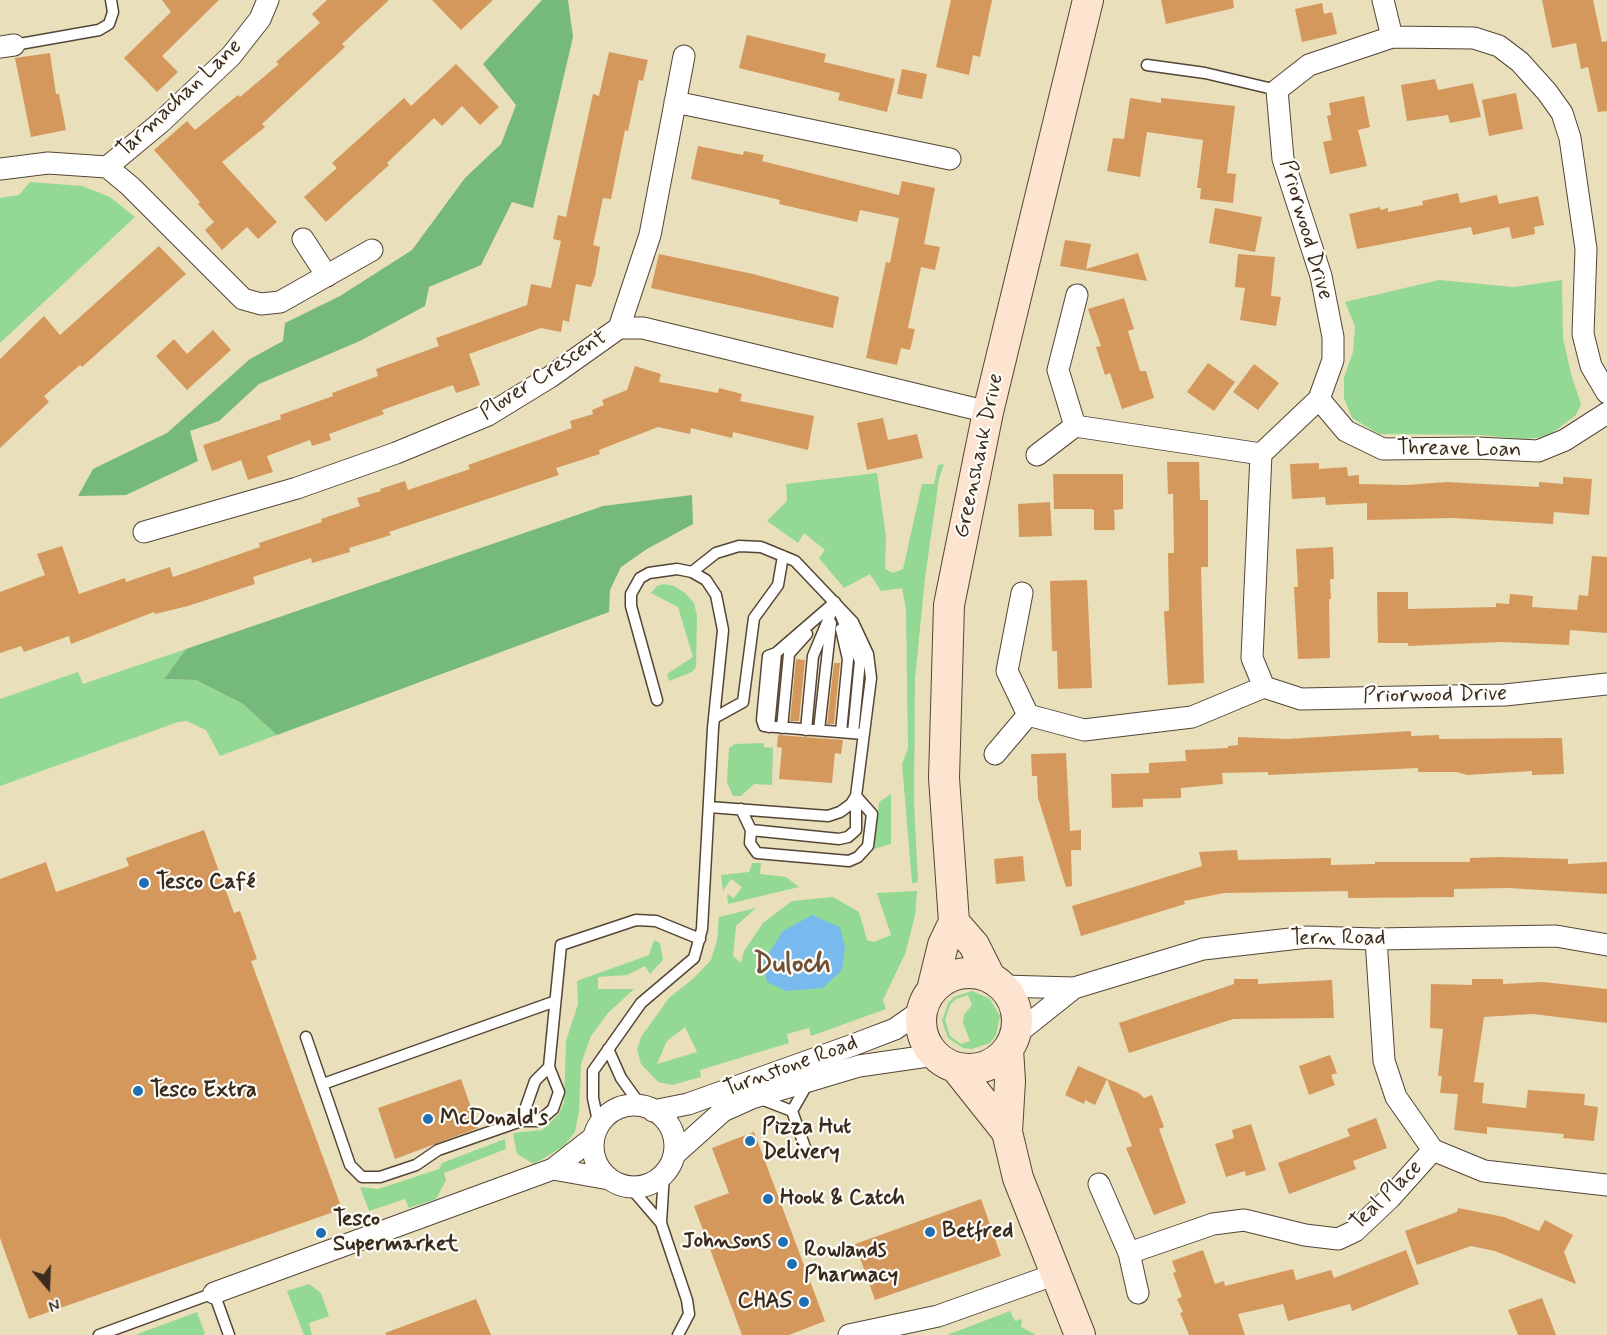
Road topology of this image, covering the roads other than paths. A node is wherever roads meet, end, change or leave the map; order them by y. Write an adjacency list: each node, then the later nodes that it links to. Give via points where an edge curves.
1 (111, 0): 6 (lane, via 109,24 99,30)
2 (268, 0): 12 (street, Tarmachan Lane, via 260,19 231,56)
3 (1088, 0): 21 (street, Greenshank Drive)
4 (1383, 0): 5 (street)
5 (1392, 37): 9 (street, via 1309,65); 19 (street, via 1474,38 1498,46 1520,62 1562,113 1570,138 1586,249 1582,334 1591,366)
6 (7, 46)
7 (684, 56): 10 (street)
8 (1147, 65): 9 (lane, via 1205,73)
9 (1277, 90): 20 (street, Priorwood Drive, via 1283,159 1321,276 1333,337 1334,360)
10 (675, 102): 11 (street); 18 (street, via 650,235)
11 (950, 159)
12 (107, 166): 13 (street, via 48,162); 16 (street, via 243,299 261,304 280,302)
13 (0, 169)
14 (303, 239): 16 (street)
15 (372, 250): 16 (street)
16 (327, 276)
17 (1077, 295): 23 (street, via 1058,370)
18 (619, 328): 21 (street, Plover Crescent, via 643,328); 26 (street, Plover Crescent, via 488,415 297,488)
19 (1607, 393)
20 (1319, 399): 22 (street, Threave Loan, via 1346,431 1383,449 1538,451 1565,440); 24 (street, Priorwood Drive)
21 (988, 412): 46 (street, Greenshank Drive, via 949,604 944,778)
22 (1607, 413)
23 (1075, 426): 24 (street); 25 (street)
24 (1261, 454): 32 (street, via 1252,658)
25 (1037, 455)
26 (144, 532)
27 (783, 556): 28 (lane, via 761,547 740,546 716,553); 30 (lane, via 795,561); 35 (lane, via 778,585 754,618 743,702)
28 (692, 572): 33 (lane, via 677,569 649,573 640,578 631,594); 35 (lane, via 706,580 716,595 723,630)
29 (1022, 593): 34 (street, via 1007,671)
30 (835, 602): 36 (lane, via 789,654); 36 (lane, via 776,653 769,727); 37 (lane, via 813,656); 38 (lane, via 825,657); 39 (lane, via 848,659); 40 (lane, via 853,622 868,654 871,678)
31 (1607, 684): 32 (street, Priorwood Drive, via 1505,695 1301,699)
32 (1264, 687): 34 (street, via 1192,717 1084,730)
33 (657, 700)
34 (1028, 716): 41 (street)
35 (714, 718): 43 (lane)
36 (782, 728): 37 (lane)
37 (806, 730): 38 (lane)
38 (819, 730): 39 (lane)
39 (841, 732): 40 (lane)
40 (859, 734): 42 (lane)
41 (995, 754)
42 (856, 796): 44 (lane, via 840,812 828,816); 45 (lane, via 858,823 848,837); 45 (lane, via 872,814 868,846 849,861 757,853 750,843)
43 (709, 807): 44 (lane); 47 (lane)
44 (741, 809): 45 (lane)
45 (751, 830)
46 (954, 922): 50 (street, via 974,945); 52 (street, Greenshank Drive)
47 (700, 939): 53 (lane, via 656,921 636,920 561,945); 56 (lane, via 694,958 641,1003)
48 (1376, 939): 49 (street, Tern Road, via 1556,936); 51 (street, Tern Road, via 1308,937 1203,949); 67 (street, Teal Place, via 1384,1061 1396,1097)
49 (1607, 945)
50 (996, 982): 51 (street, Tern Road); 52 (street, via 975,973 959,974 944,980); 55 (street, via 1012,999 1017,1014)
51 (1074, 988): 55 (street, Tern Road)
52 (927, 1000): 57 (street, via 923,1036); 62 (street, Turnstone Road, via 894,1029 853,1045 688,1104)
53 (553, 1002): 58 (lane); 60 (lane)
54 (306, 1037): 60 (lane)
55 (1011, 1042): 57 (street, via 988,1066 972,1069); 66 (street)
56 (608, 1049): 62 (lane, via 621,1078); 65 (lane, via 593,1071)
57 (946, 1061): 59 (street, Turnstone Road, via 859,1066); 66 (street)
58 (549, 1067): 64 (lane, via 535,1081); 64 (lane, via 559,1092 553,1109 539,1121)
59 (810, 1079): 61 (street, Turnstone Road); 63 (lane)
60 (323, 1084): 64 (lane, via 350,1165 362,1178 407,1168 438,1150)
61 (752, 1098): 63 (lane, via 768,1100); 69 (street, Turnstone Road, via 723,1111)
62 (647, 1108): 65 (street, Turnstone Road, via 615,1110); 69 (street, via 663,1118 671,1129 674,1142)
63 (792, 1111): 68 (lane)
64 (521, 1121)
65 (596, 1132): 70 (street, Turnstone Road); 71 (street, via 594,1157)
66 (1007, 1132): 77 (street, via 1018,1178)
67 (1433, 1150): 73 (street, Teal Place, via 1484,1171); 76 (street, Teal Place, via 1355,1231 1338,1239 1245,1220 1213,1224)
68 (807, 1153)
69 (669, 1164): 74 (street, Turnstone Road, via 649,1184); 75 (lane)
70 (553, 1169): 71 (street); 78 (street)
71 (609, 1179): 74 (street)
72 (1099, 1184): 76 (street)
73 (1607, 1185)
74 (630, 1187): 75 (lane)
75 (661, 1223): 82 (lane, via 687,1300 689,1314)
76 (1129, 1253): 79 (street)
77 (1056, 1274): 83 (street, via 938,1316); 84 (street)
78 (214, 1293): 80 (lane); 81 (lane)
79 (1138, 1293)
80 (99, 1335)
81 (229, 1335)
82 (678, 1335)
83 (849, 1335)
84 (1080, 1335)

